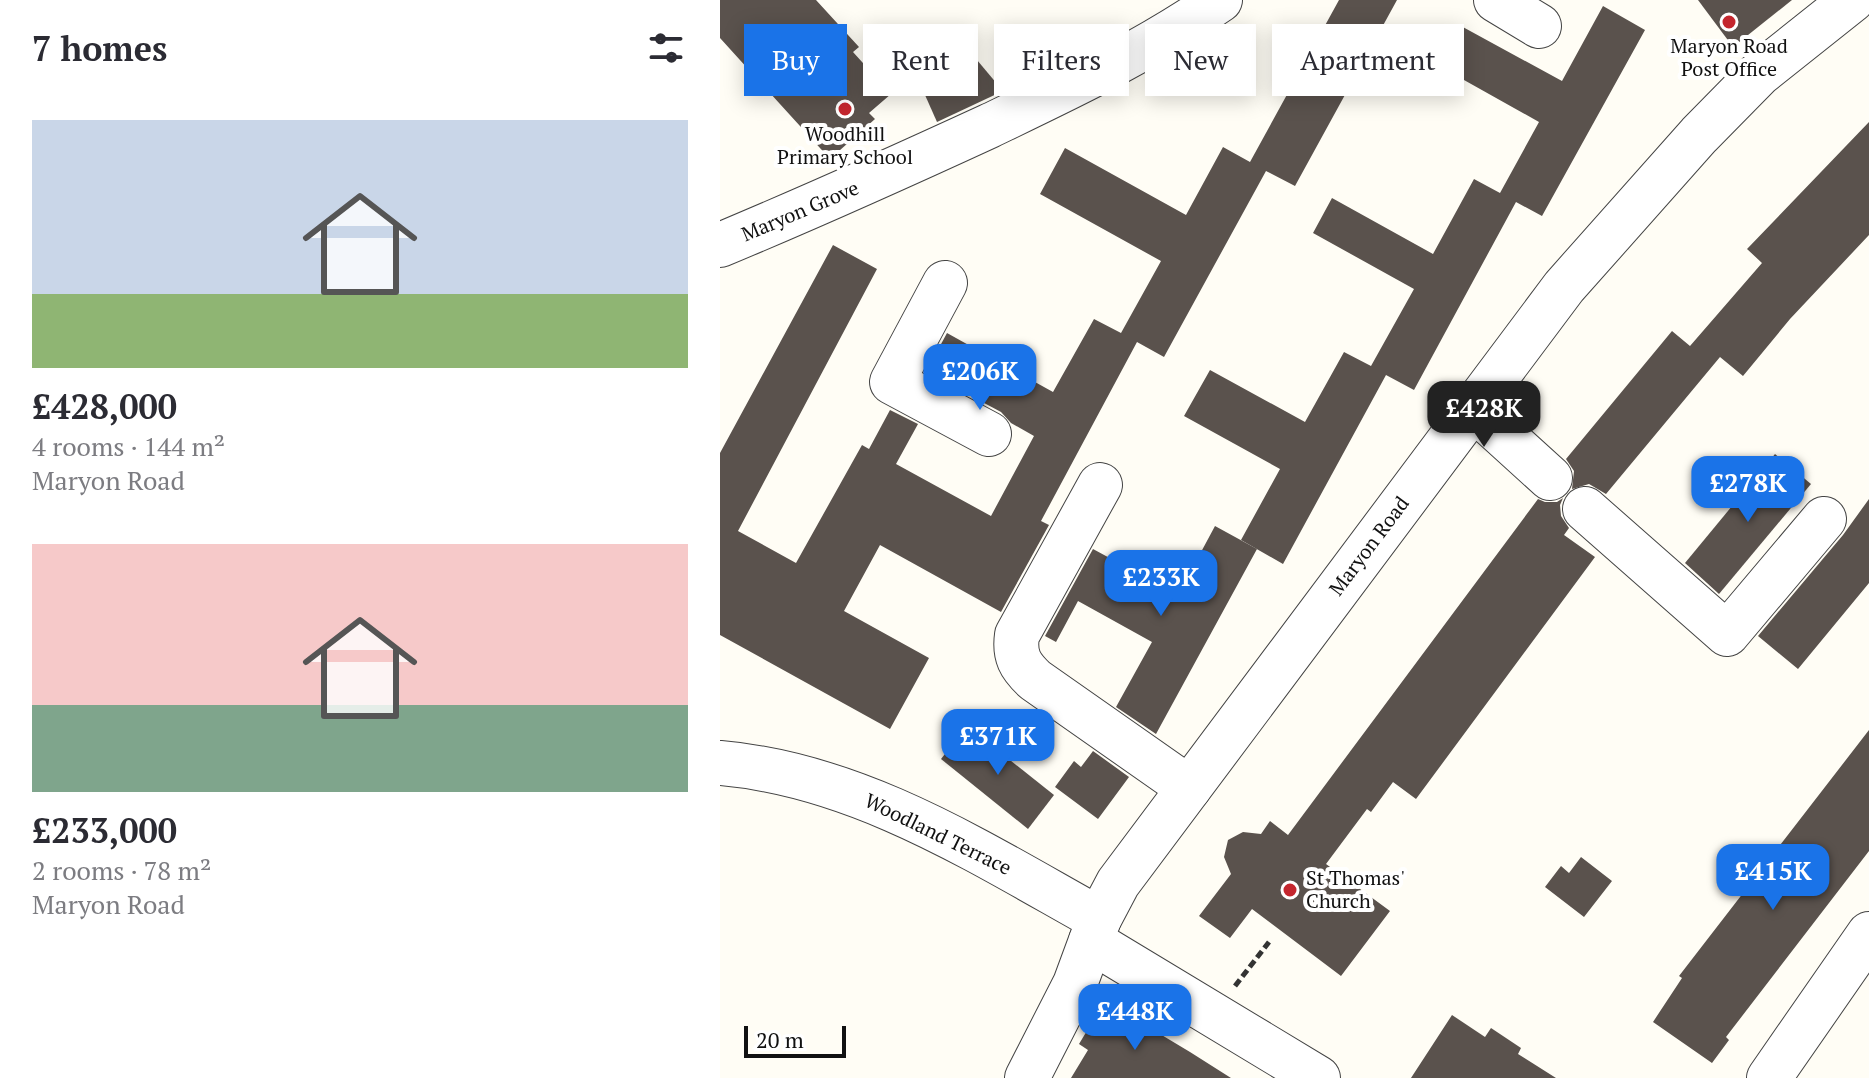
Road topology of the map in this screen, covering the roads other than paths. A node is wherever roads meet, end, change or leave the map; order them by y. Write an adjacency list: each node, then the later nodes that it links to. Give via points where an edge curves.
1 (1220, 0): 5 (street, Maryon Grove, via 1135,54 831,213)
2 (1496, 0): 4 (street)
3 (1852, 0): 7 (street, Maryon Road, via 1759,74 1699,135 1564,287)
4 (1539, 26)
5 (720, 245)
6 (945, 283): 8 (street, via 892,382)
7 (1473, 408): 9 (street); 14 (street, Maryon Road)
8 (989, 434)
9 (1550, 478)
10 (1100, 485): 14 (street, via 1017,635 1015,652 1035,680)
11 (1585, 509): 12 (street, via 1727,634)
12 (1824, 519)
13 (720, 763): 15 (street, Woodland Terrace, via 804,776 910,817 959,841)
14 (1189, 788): 15 (street, Maryon Road, via 1118,883)
15 (1095, 930): 17 (street, Maryon Road, via 1075,984); 18 (street, Woodland Terrace)
16 (1869, 934): 19 (street)
17 (1027, 1078)
18 (1318, 1078)
19 (1769, 1078)

